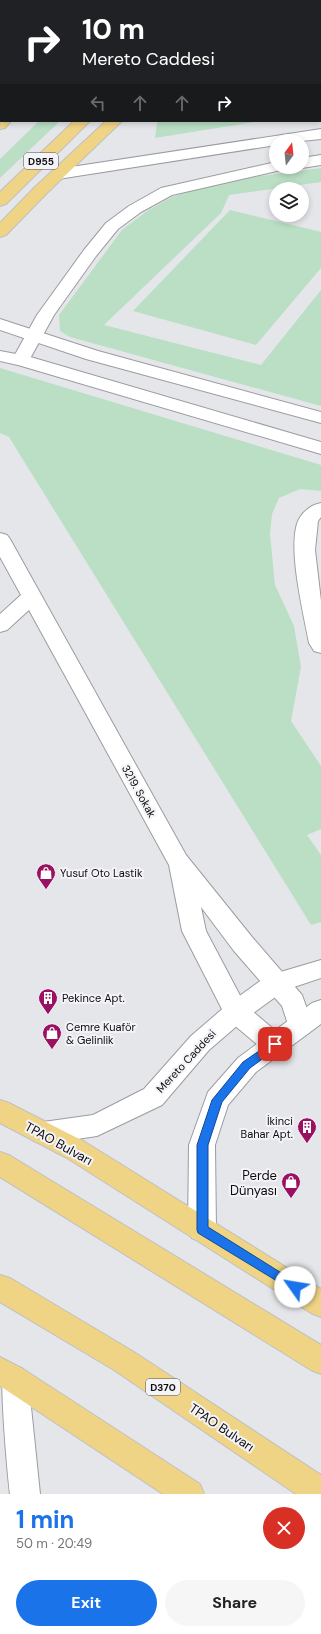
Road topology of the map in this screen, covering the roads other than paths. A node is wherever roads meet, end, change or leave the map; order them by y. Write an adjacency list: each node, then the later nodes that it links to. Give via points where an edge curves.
1 (82, 122): 8 (highway, D955)
2 (114, 122): 7 (highway)
3 (321, 134): 7 (street)
4 (321, 160): 5 (street)
5 (309, 162)
6 (269, 169): 11 (street, via 167,191 135,209 112,226 90,252)
7 (58, 174): 9 (highway)
8 (0, 201)
9 (0, 232)
10 (0, 324): 11 (street)
11 (34, 336): 13 (street); 14 (street, via 92,356)
12 (0, 356): 13 (street)
13 (21, 360): 15 (street)
14 (321, 418)
15 (321, 448)
16 (321, 509): 20 (street, via 314,512 308,520 304,554)
17 (0, 539): 18 (street, 3219. Sokak)
18 (31, 597): 19 (street); 21 (street, 3219. Sokak)
19 (0, 625)
20 (321, 646)
21 (178, 861): 23 (street, 3219. Sokak); 25 (street, via 194,931)
22 (321, 969): 23 (street, Mereto Caddesi)
23 (276, 983): 25 (street, Mereto Caddesi); 26 (street, 3219. Sokak, via 293,1002)
24 (321, 1010): 26 (street)
25 (236, 1012): 27 (street); 29 (street, Mereto Caddesi, via 200,1043 153,1097 97,1125)
26 (300, 1026): 27 (street)
27 (275, 1044): 31 (street, via 247,1065 217,1100 202,1145)
28 (0, 1111): 29 (highway, TPAO Bulvarı)
29 (43, 1133): 31 (highway, TPAO Bulvarı, via 76,1150)
30 (0, 1163): 34 (highway)
31 (202, 1230): 33 (highway, TPAO Bulvarı)
32 (0, 1287): 36 (highway, TPAO Bulvarı / D370, via 124,1361)
33 (321, 1304)
34 (321, 1361)
35 (7, 1374): 37 (street); 38 (highway)
36 (321, 1493)
37 (25, 1494)
38 (189, 1494)

